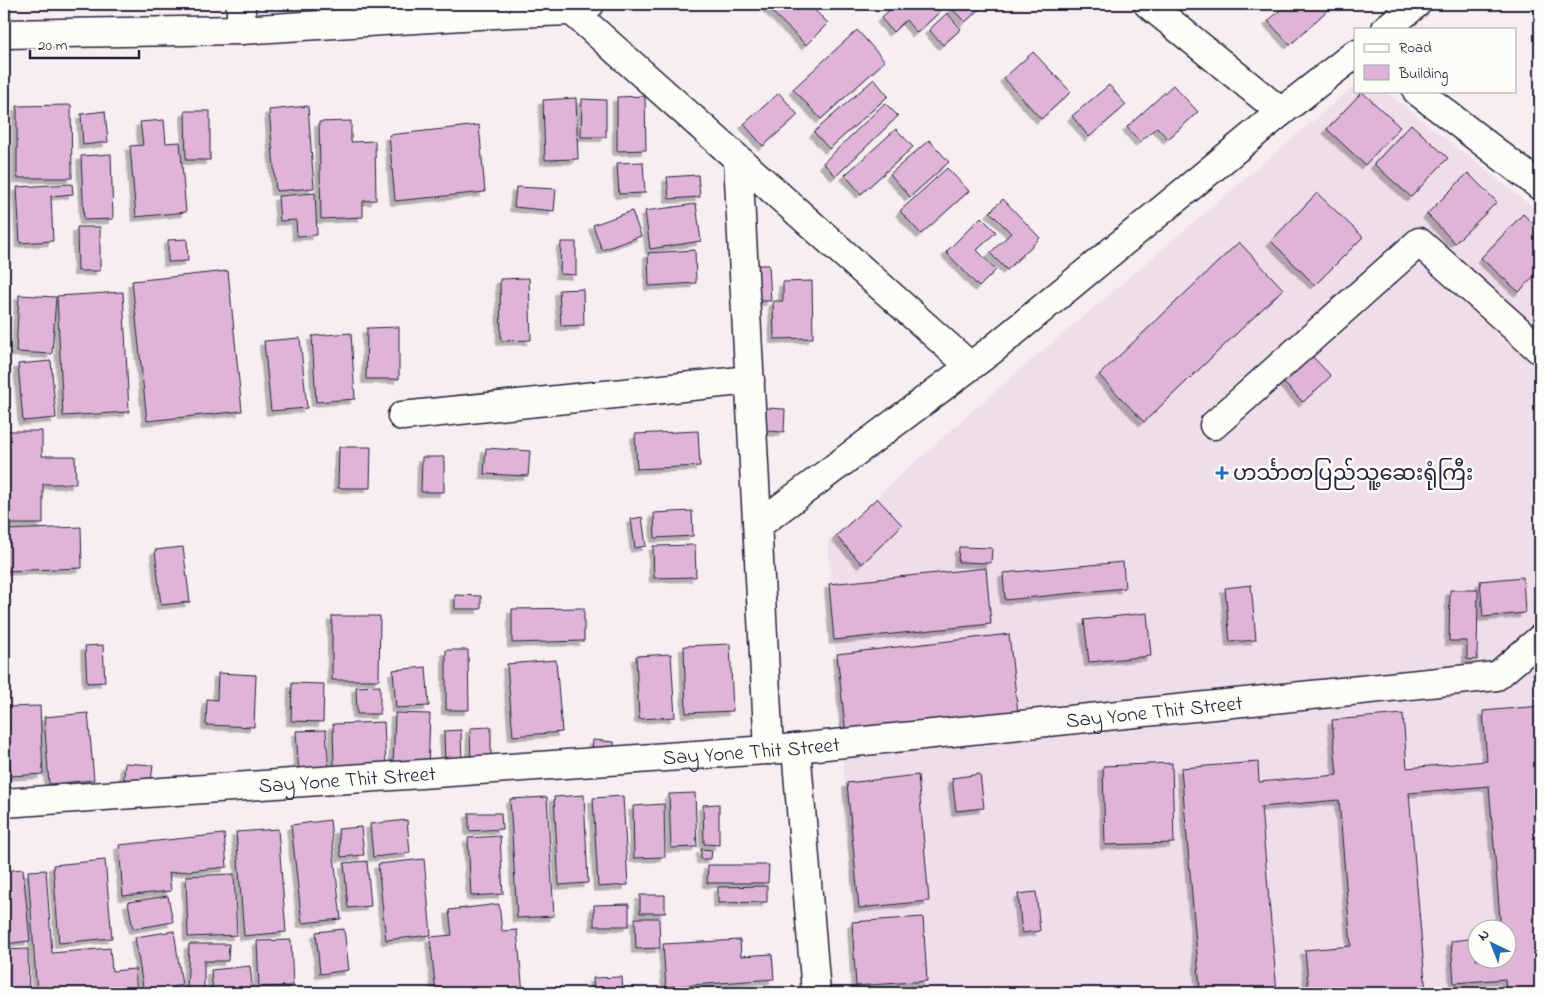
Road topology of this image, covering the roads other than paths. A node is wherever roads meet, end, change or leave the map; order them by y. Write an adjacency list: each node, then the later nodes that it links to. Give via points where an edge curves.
1 (1148, 4): 10 (street)
2 (1416, 4): 6 (street)
3 (581, 7): 4 (street); 11 (street)
4 (511, 8): 5 (street)
5 (241, 17): 7 (street)
6 (1387, 28)
7 (4, 34)
8 (1354, 55): 10 (street)
9 (1418, 92): 12 (street)
10 (1281, 112): 14 (street)
11 (738, 160): 14 (street); 15 (street)
12 (1540, 186)
13 (1540, 350): 17 (street, via 1419,242)
14 (970, 366): 18 (street)
15 (750, 380): 16 (street); 18 (street)
16 (402, 416)
17 (1214, 425)
18 (758, 525): 21 (street)
19 (1540, 639): 20 (street, Say Yone Thit Street, via 1497,676)
20 (796, 748): 21 (street, Say Yone Thit Street); 23 (street)
21 (769, 750): 22 (street, Say Yone Thit Street)
22 (4, 803)
23 (816, 993)

